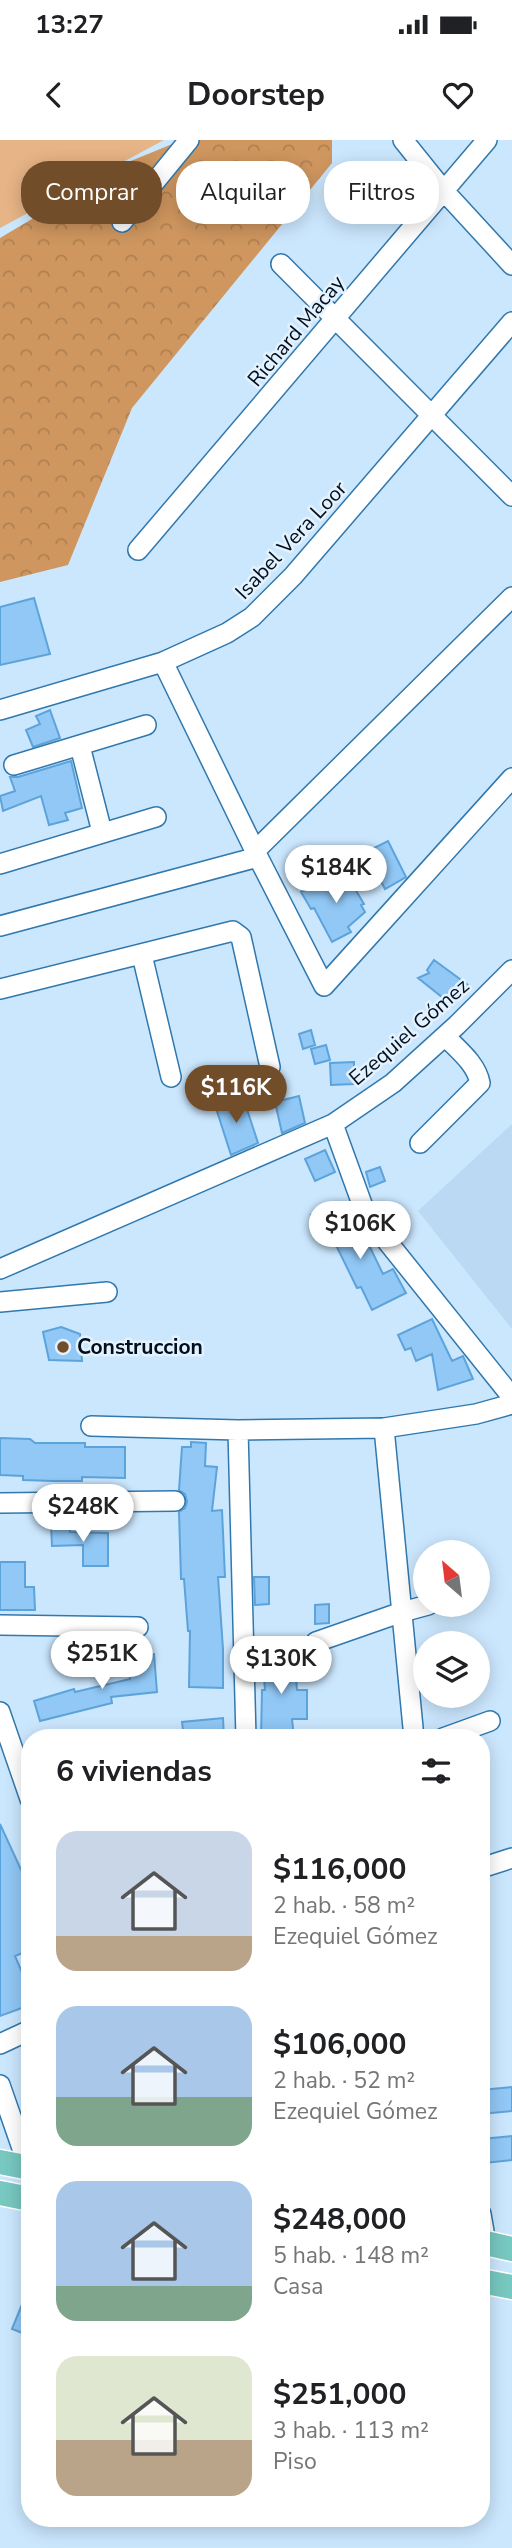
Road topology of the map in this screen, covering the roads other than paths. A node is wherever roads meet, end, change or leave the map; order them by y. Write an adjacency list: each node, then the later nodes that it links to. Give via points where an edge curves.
1 (189, 140): 4 (street)
2 (403, 140): 5 (street)
3 (487, 140): 5 (street, Richard Macay)
4 (162, 173)
5 (444, 191): 7 (street); 8 (street, Richard Macay)
6 (281, 264): 8 (street)
7 (512, 265)
8 (336, 319): 10 (street); 12 (street, Richard Macay)
9 (512, 322): 10 (street, Isabel Vera Loor)
10 (432, 415): 11 (street); 14 (street, Isabel Vera Loor, via 272,599 227,633)
11 (512, 496)
12 (138, 550)
13 (512, 597): 22 (street)
14 (163, 662): 15 (street, Isabel Vera Loor); 22 (street)
15 (0, 710)
16 (146, 725): 17 (street)
17 (80, 746): 18 (street); 21 (street)
18 (14, 765)
19 (512, 778): 22 (street, via 324,986)
20 (156, 817): 21 (street)
21 (102, 832): 23 (street)
22 (256, 854): 24 (street)
23 (0, 864)
24 (0, 926)
25 (142, 955): 27 (street); 29 (street, via 233,931 242,937); 30 (street)
26 (512, 970): 28 (street, Ezequiel Gómez)
27 (0, 989)
28 (444, 1036): 31 (street, Ezequiel Gómez, via 393,1083); 32 (street, via 472,1064 480,1083)
29 (270, 1067)
30 (171, 1077)
31 (332, 1124): 33 (street, Ezequiel Gómez); 36 (street, via 366,1214)
32 (420, 1143)
33 (0, 1269)
34 (107, 1292): 35 (street)
35 (0, 1302)
36 (512, 1397)
37 (512, 1404): 40 (street)
38 (91, 1426): 39 (street)
39 (238, 1430): 40 (street); 50 (street)
40 (385, 1431): 44 (street)
41 (175, 1501): 42 (street)
42 (0, 1503)
43 (413, 1609): 44 (street)
44 (402, 1612): 47 (street); 51 (street)
45 (0, 1625): 46 (street)
46 (138, 1627)
47 (316, 1643)
48 (0, 1712): 53 (street)
49 (490, 1721): 52 (street)
50 (246, 1729)
51 (413, 1729)
52 (468, 1729)
53 (21, 1773)
54 (512, 1858): 55 (street)
55 (490, 1865)
56 (21, 2034): 57 (street)
57 (0, 2044)
58 (0, 2085): 59 (street)
59 (21, 2146)
60 (0, 2162): 61 (main road)
61 (21, 2167)
62 (0, 2193): 63 (main road)
63 (21, 2197)
64 (490, 2244): 65 (main road)
65 (512, 2249)
66 (490, 2283): 67 (main road)
67 (512, 2287)

